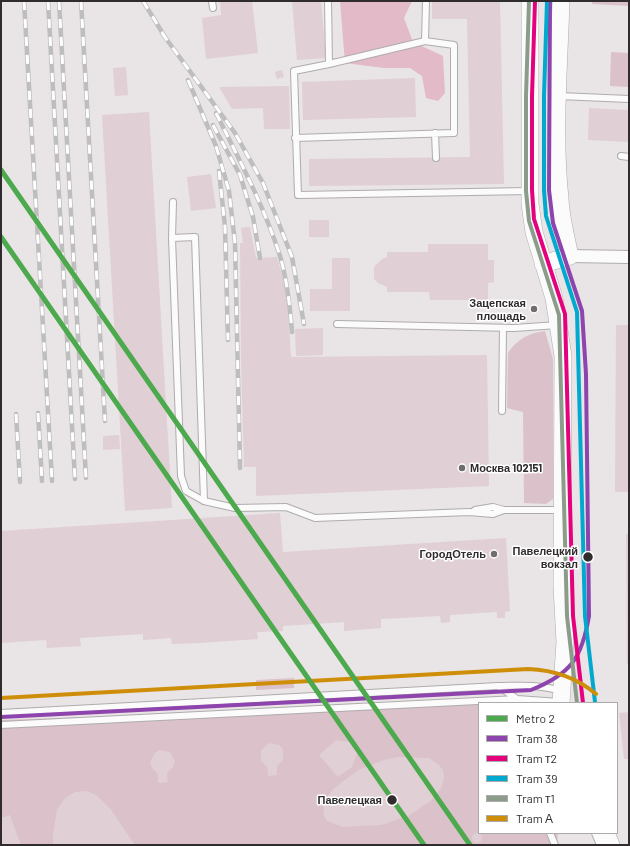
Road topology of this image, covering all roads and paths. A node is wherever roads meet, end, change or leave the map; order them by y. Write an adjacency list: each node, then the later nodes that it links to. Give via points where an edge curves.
1 (212, 1): 6 (lane)
2 (328, 1): 8 (lane)
3 (426, 1): 7 (lane)
4 (530, 1): 16 (main road)
5 (561, 1): 9 (main road)
6 (213, 8)
7 (426, 41): 8 (lane); 11 (lane, via 454,45 454,133)
8 (329, 64): 12 (lane, via 294,71)
9 (558, 96): 10 (lane); 19 (main road, via 559,194)
10 (629, 99)
11 (435, 133): 12 (lane); 15 (lane)
12 (295, 138): 16 (lane, via 298,195 436,189)
13 (621, 156): 14 (lane)
14 (629, 157)
15 (436, 158)
16 (529, 191): 21 (main road, via 534,232)
17 (173, 202): 18 (lane)
18 (172, 238): 26 (lane, via 181,476 186,491); 26 (lane, via 195,237)
19 (570, 256): 20 (street); 21 (main road)
20 (629, 257)
21 (543, 264): 23 (main road, via 554,298)
22 (337, 324): 24 (lane)
23 (559, 325): 24 (lane); 27 (main road, via 562,356)
24 (504, 328): 25 (lane)
25 (502, 411)
26 (204, 501): 27 (lane, via 235,508 286,507 315,518 469,512 493,507 504,510)
27 (563, 510): 29 (main road, via 565,655)
28 (498, 686): 29 (lane, via 549,687); 30 (lane); 33 (lane)
29 (561, 699): 30 (lane)
30 (519, 701): 31 (lane)
31 (497, 702)
32 (478, 703): 34 (lane)
33 (1, 713)
34 (1, 725)
35 (550, 834): 38 (lane)
36 (595, 834): 39 (lane)
37 (606, 834): 40 (main road)
38 (555, 845)
39 (600, 845)
40 (611, 845)

